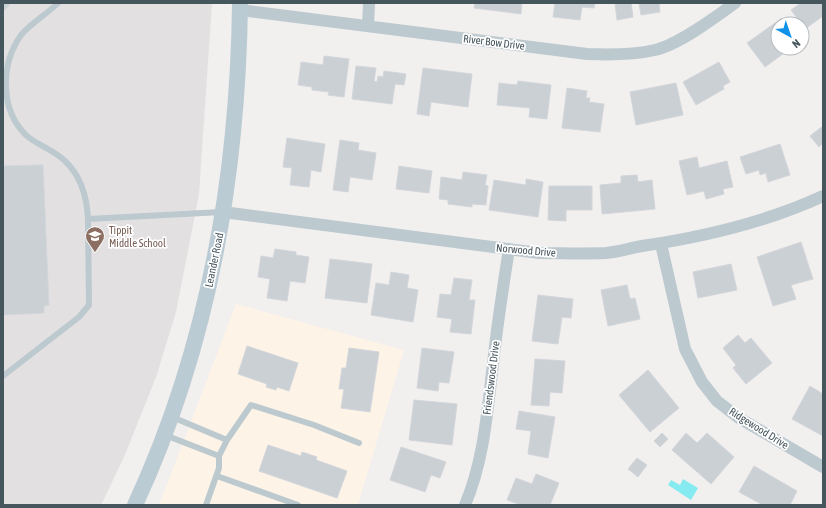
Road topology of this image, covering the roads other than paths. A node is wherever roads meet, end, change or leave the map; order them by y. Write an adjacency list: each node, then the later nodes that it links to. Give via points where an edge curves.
1 (58, 3): 8 (lane, via 28,28 16,43 5,73 3,95 8,115 20,130 58,155 71,168 85,197)
2 (369, 3): 5 (street)
3 (735, 3): 5 (street, River Bow Drive, via 656,50 619,55 587,54)
4 (240, 7): 5 (street, River Bow Drive); 7 (main road, Leander Road, via 231,145)
5 (368, 26)
6 (823, 196): 9 (street, Norwood Drive, via 753,222)
7 (223, 212): 8 (lane); 10 (street, Norwood Drive); 12 (main road, Leander Road, via 200,328)
8 (88, 219): 11 (lane, via 89,304 79,317)
9 (661, 244): 10 (street, Norwood Drive, via 606,253 539,253); 17 (street, Ridgewood Drive, via 685,349 702,382 717,401 739,418)
10 (509, 249): 22 (street, Friendswood Drive, via 484,440 475,482)
11 (3, 376)
12 (172, 417): 13 (main road, Leander Road); 14 (lane)
13 (165, 435): 16 (lane); 19 (main road, Leander Road)
14 (227, 440): 15 (lane, via 251,404); 16 (lane)
15 (359, 443)
16 (219, 456): 18 (lane)
17 (823, 467)
18 (217, 476): 20 (lane); 21 (lane)
19 (135, 505)
20 (206, 505)
21 (298, 505)
22 (465, 505)

